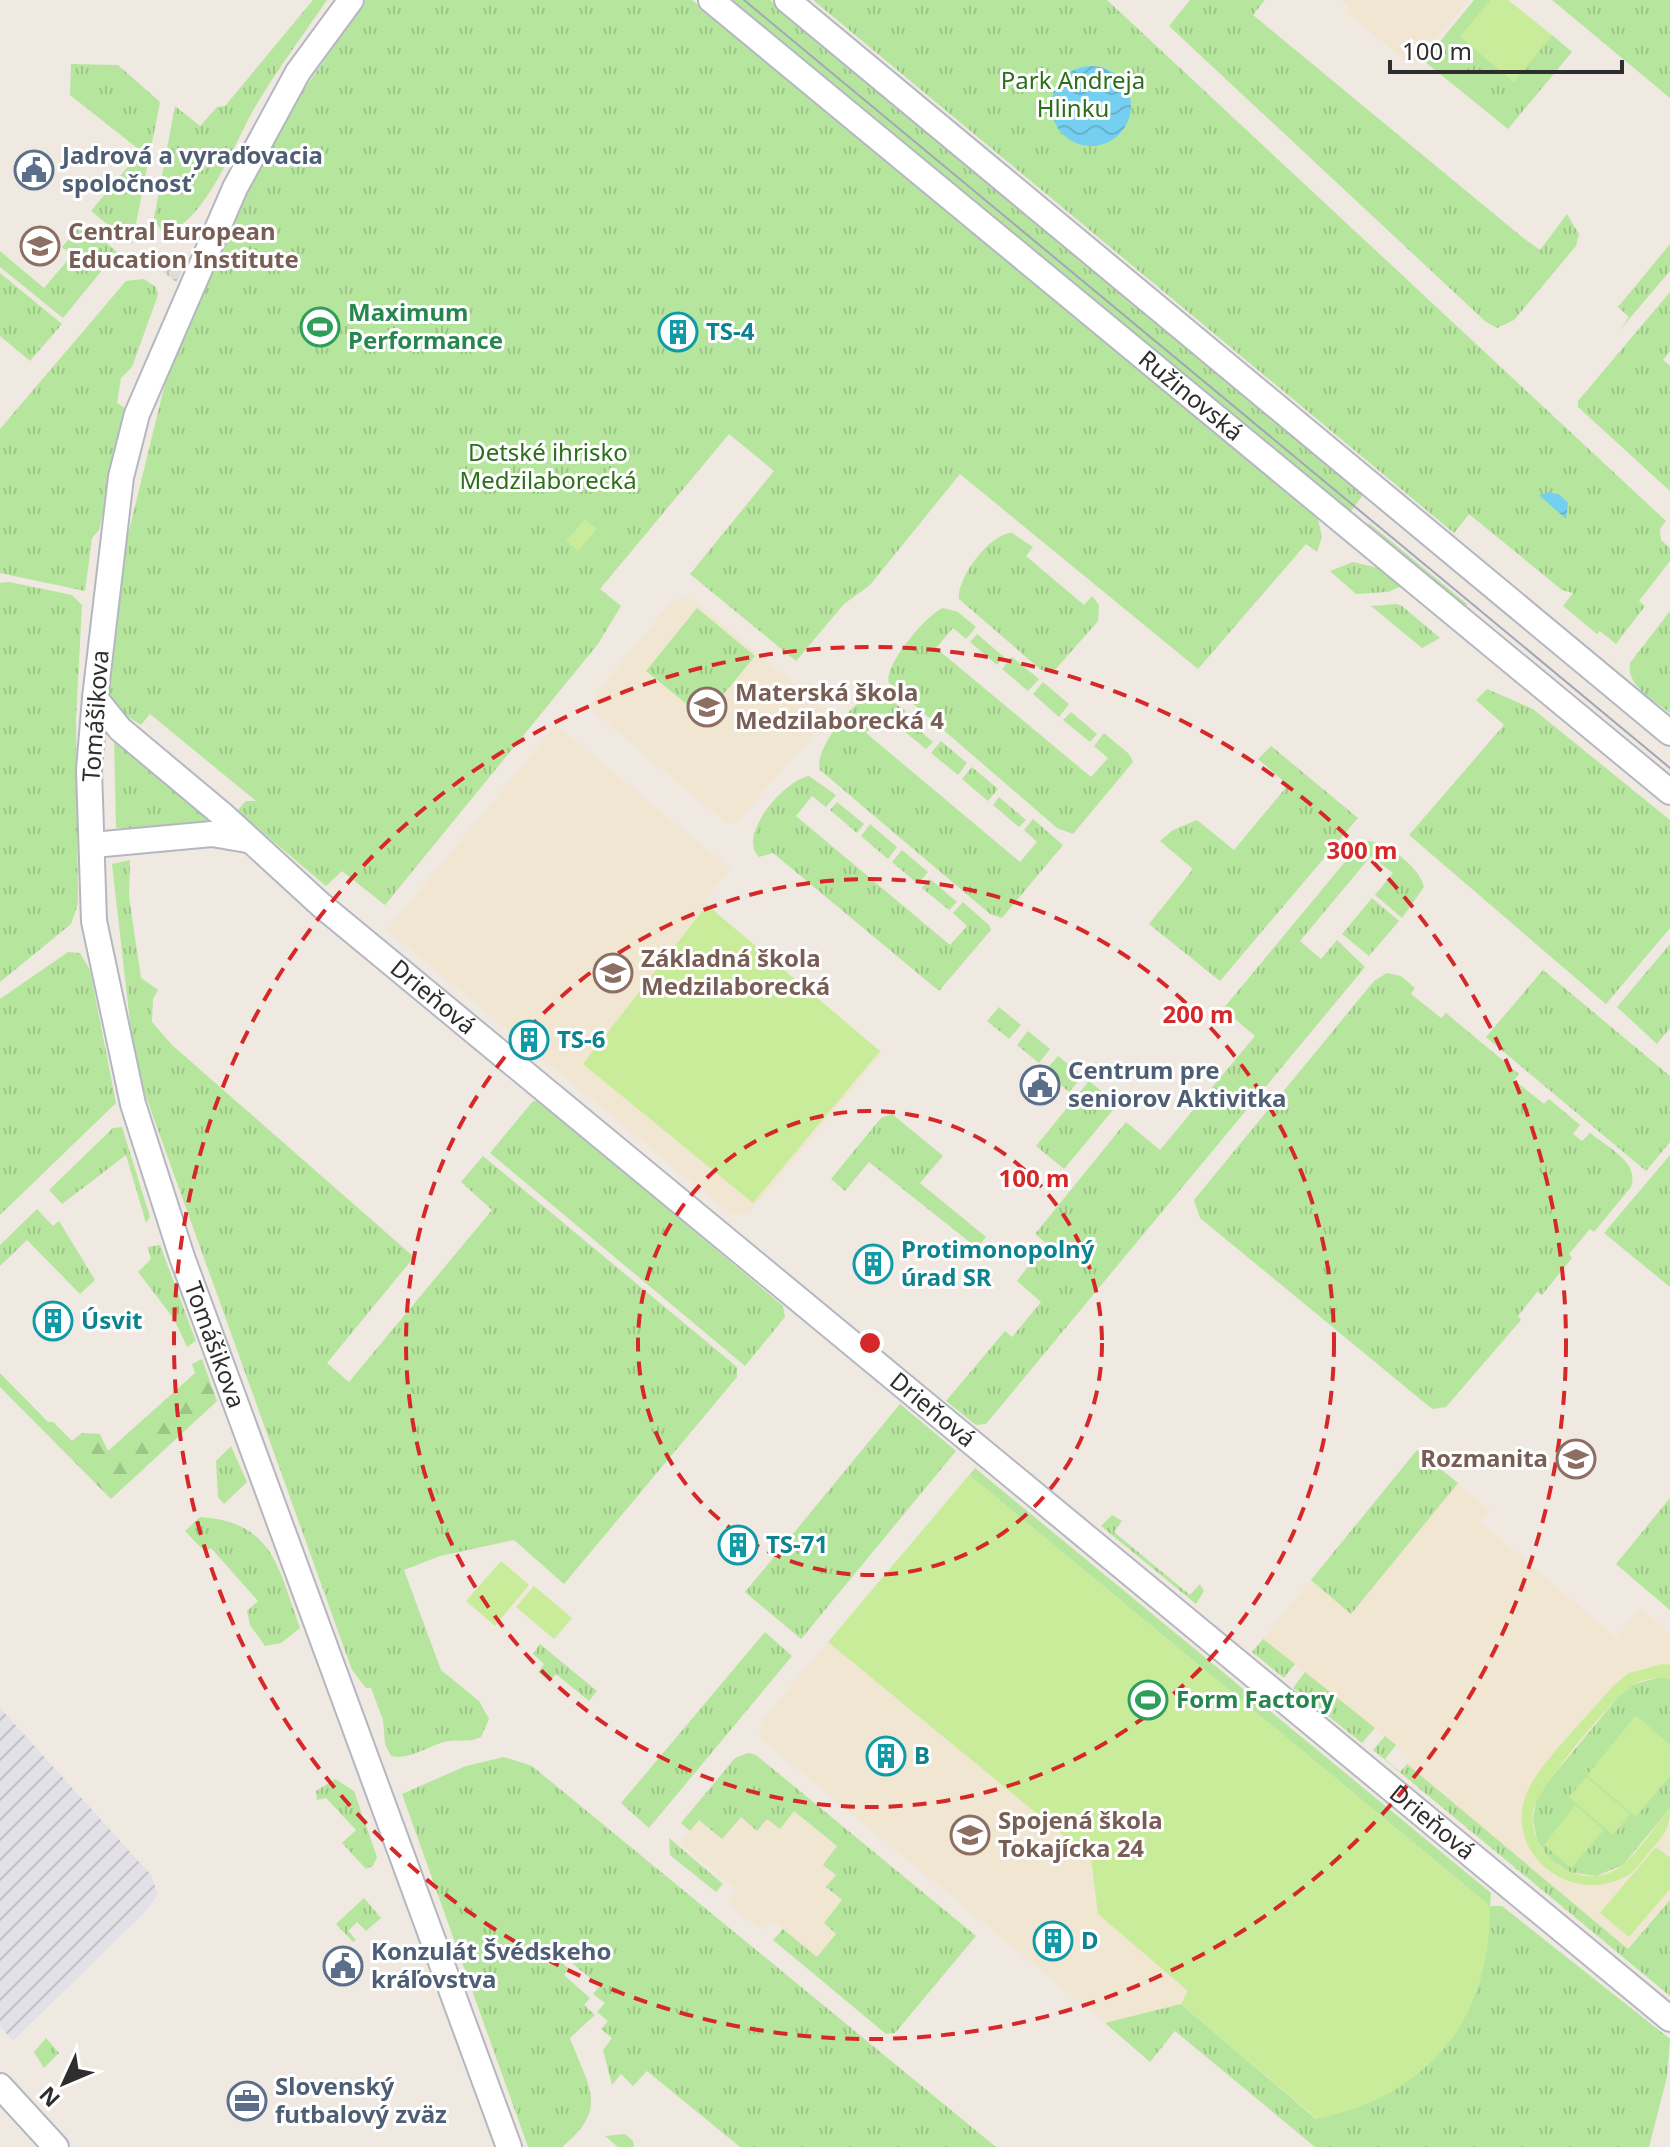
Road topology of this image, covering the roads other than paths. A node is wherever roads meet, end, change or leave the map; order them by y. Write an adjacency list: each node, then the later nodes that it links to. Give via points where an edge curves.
1 (351, 0): 4 (street, Tomášikova, via 298,72 235,188 150,386 144,450 136,482 119,512)
2 (711, 0): 6 (street, Ružinovská)
3 (787, 0): 5 (street, Ružinovská)
4 (95, 698): 7 (street, Drieňová, via 120,729); 8 (street, Tomášikova, via 89,770)
5 (1670, 733)
6 (1670, 792)
7 (247, 840): 8 (street, via 212,834); 9 (street, Drieňová)
8 (93, 845): 12 (street, Tomášikova, via 97,936 133,1104 178,1244)
9 (1670, 2019)
10 (0, 2086): 11 (street)
11 (56, 2147)
12 (509, 2147)

